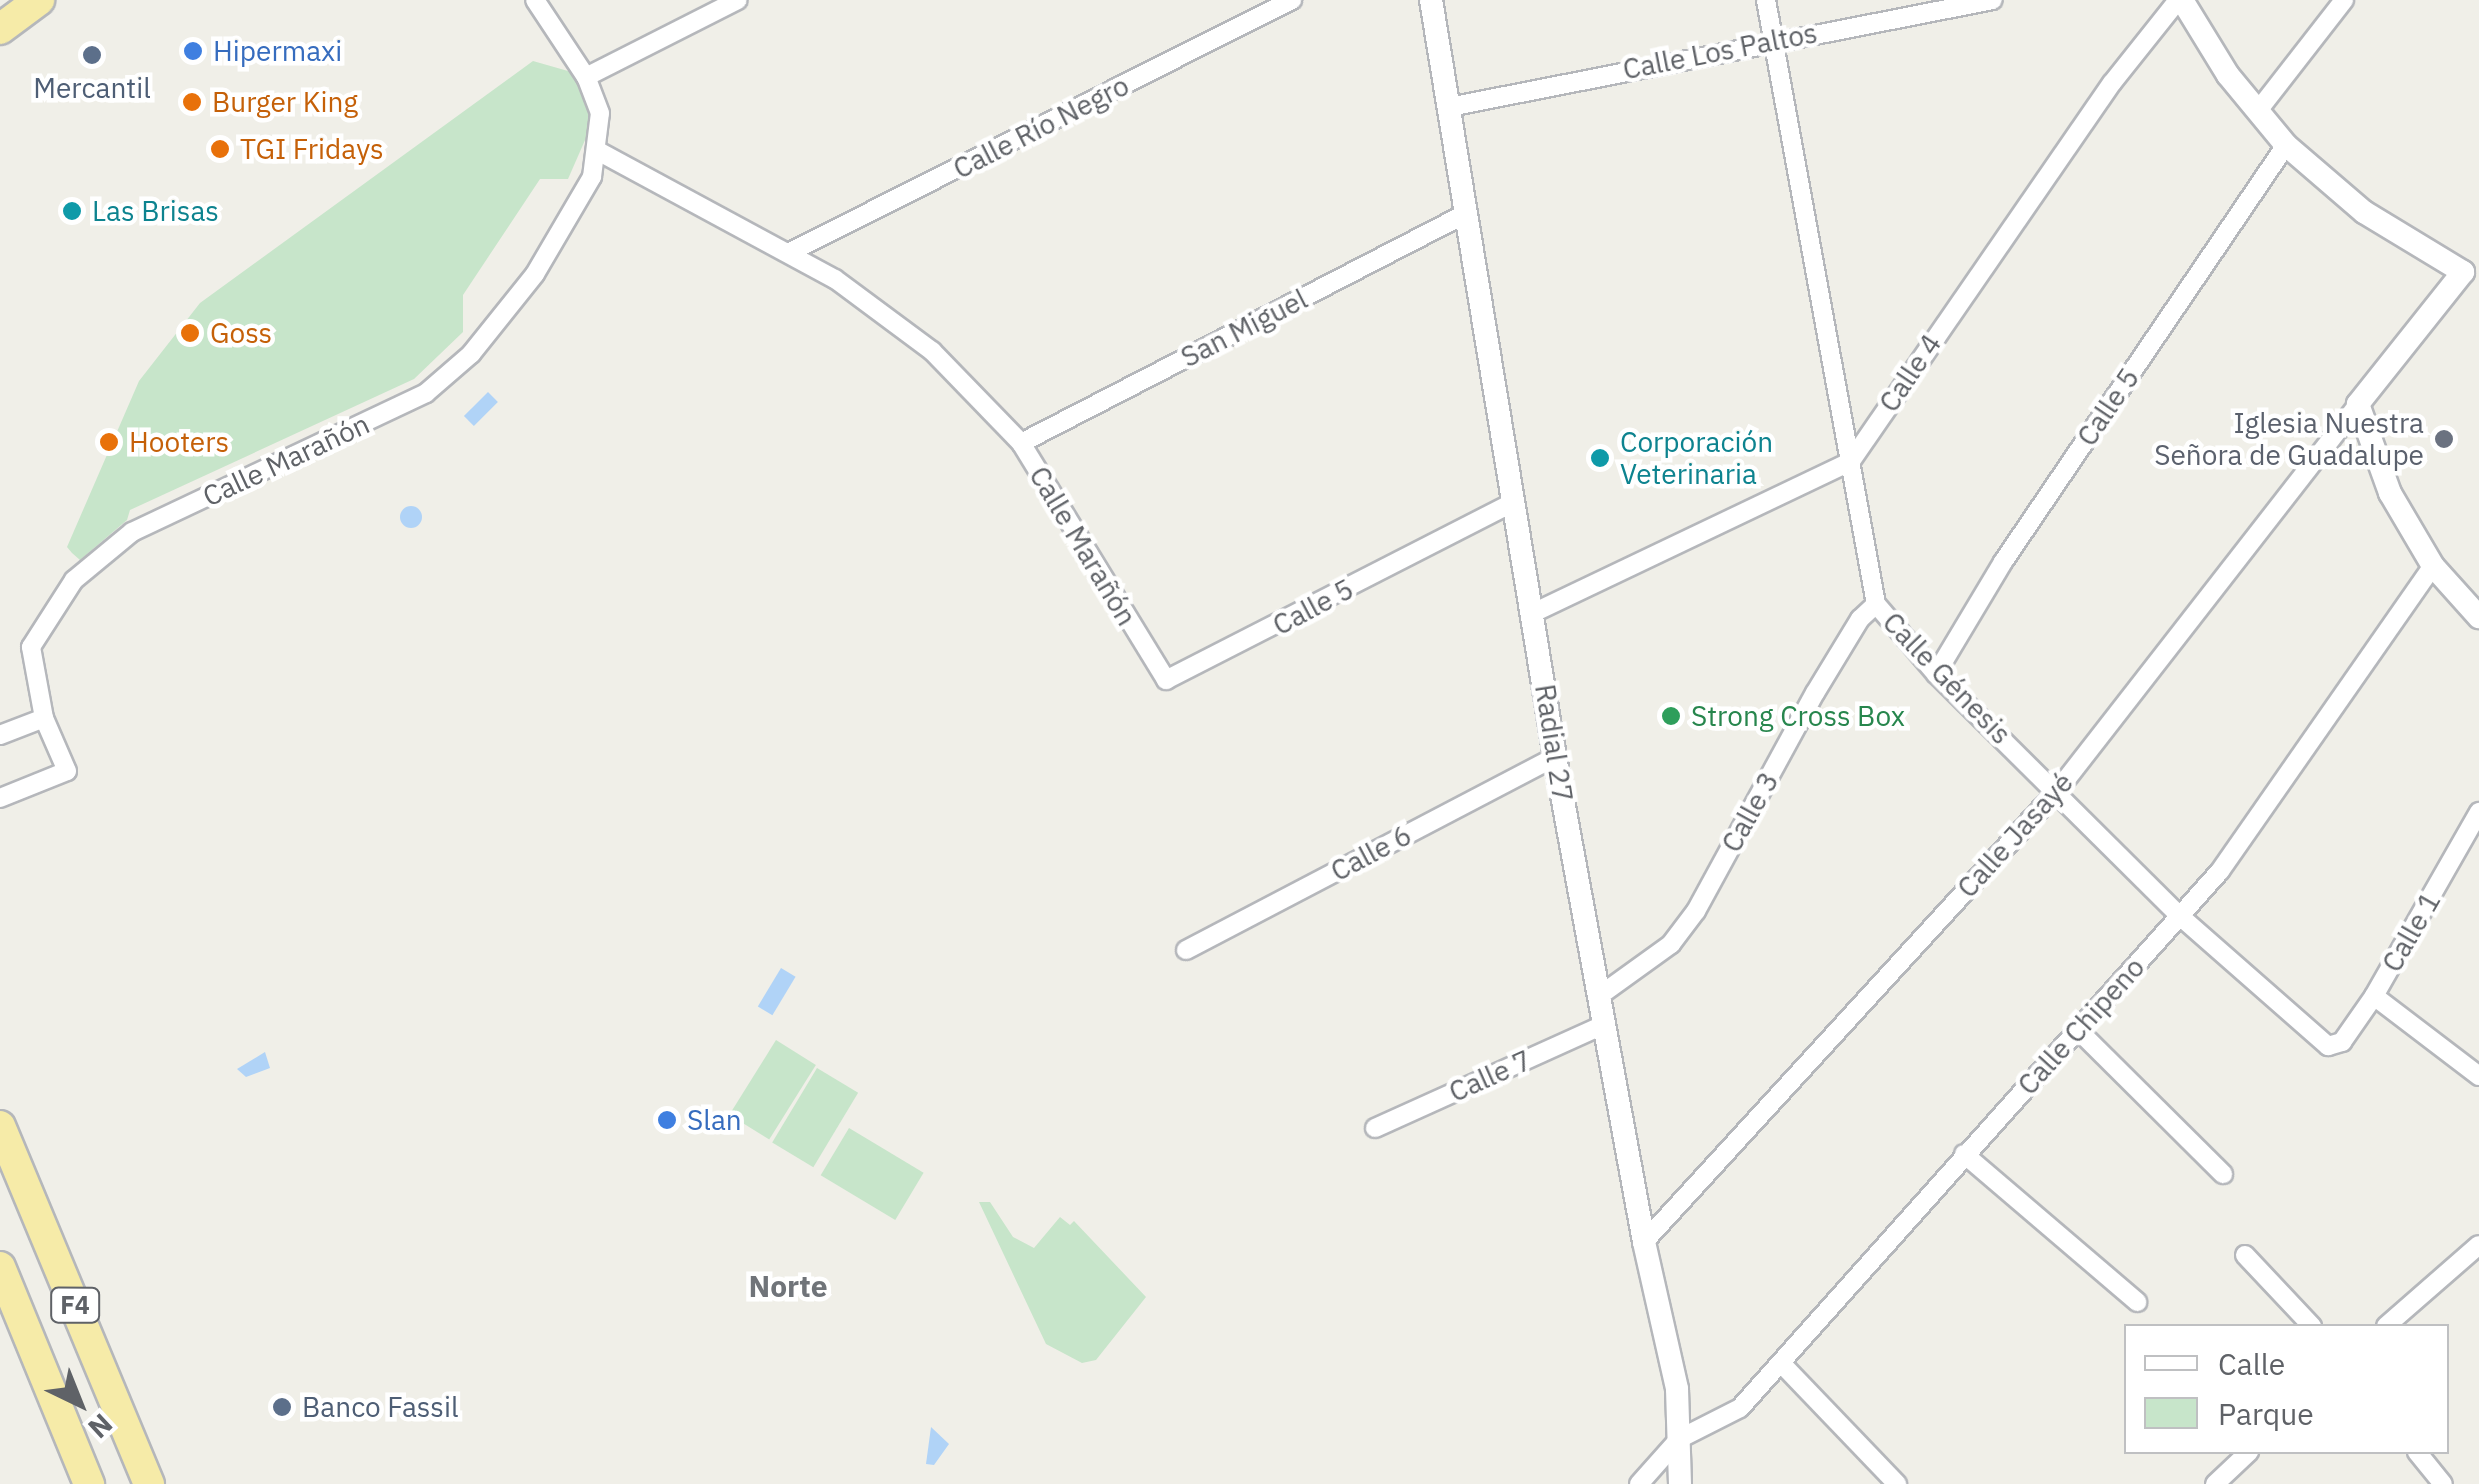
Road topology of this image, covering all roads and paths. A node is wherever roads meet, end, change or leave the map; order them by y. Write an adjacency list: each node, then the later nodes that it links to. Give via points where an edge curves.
1 (38, 0): 10 (highway)
2 (535, 0): 12 (street, Calle Marañón)
3 (738, 0): 12 (street)
4 (1292, 0): 18 (street, Calle Río Negro)
5 (1430, 0): 13 (street, Radial 27)
6 (1766, 0): 11 (street, Calle Génesis)
7 (1993, 0): 11 (street, Calle Los Paltos)
8 (2180, 0): 14 (street, via 2228,75); 22 (street, Calle 4, via 2112,83)
9 (2344, 0): 14 (street)
10 (0, 29)
11 (1773, 38): 13 (street, Calle Los Paltos); 22 (street, Calle Génesis)
12 (586, 78): 16 (street, Calle Marañón, via 600,113)
13 (1449, 108): 17 (street, Radial 27)
14 (2260, 108): 15 (street)
15 (2286, 144): 19 (street, via 2364,212); 28 (street, Calle 5, via 2002,562)
16 (598, 151): 18 (street, Calle Marañón); 30 (street, Calle Marañón, via 574,215 535,274 446,379 384,415 132,532 74,580 31,647)
17 (1468, 214): 21 (street, San Miguel); 23 (street, Radial 27)
18 (790, 252): 21 (street, Calle Marañón, via 882,310)
19 (2471, 277): 20 (street)
20 (2358, 404): 24 (street, via 2390,493); 33 (street, Calle Jasayé)
21 (1021, 443): 29 (street, Calle Marañón)
22 (1852, 460): 25 (street, Calle Génesis); 26 (street, Calle 4)
23 (1512, 503): 26 (street, Radial 27); 29 (street, Calle 5)
24 (2434, 566): 27 (street); 36 (street, Calle Chipeno)
25 (1876, 604): 28 (street, Calle Génesis); 38 (street, Calle 3, via 1815,693 1696,911 1672,944)
26 (1533, 613): 32 (street, Radial 27)
27 (2479, 617)
28 (1936, 674): 33 (street, Calle Génesis)
29 (1166, 680)
30 (44, 718): 31 (street); 34 (street, Calle Marañón, via 67,771)
31 (0, 735)
32 (1555, 757): 37 (street, Calle 6); 38 (street, Radial 27)
33 (2058, 790): 36 (street, Calle Génesis); 48 (street, Calle Jasayé)
34 (0, 798)
35 (2479, 812): 39 (street, Calle 1)
36 (2181, 917): 41 (street, Calle Chipeno); 42 (street, Calle Génesis)
37 (1186, 950)
38 (1598, 996): 40 (street, Radial 27)
39 (2374, 996): 42 (street, Calle 1); 43 (street)
40 (1605, 1024): 45 (street, Calle 7); 48 (street, Radial 27)
41 (2076, 1029): 46 (street, Calle Chipeno); 47 (street)
42 (2335, 1046)
43 (2479, 1076)
44 (0, 1126): 60 (highway, F4)
45 (1375, 1128)
46 (1964, 1154): 52 (street); 55 (street, Calle Chipeno)
47 (2224, 1174)
48 (1644, 1242): 56 (street, Radial 27, via 1678,1389)
49 (2479, 1245): 54 (street)
50 (2245, 1256): 53 (street)
51 (0, 1268): 59 (highway, F4)
52 (2137, 1302)
53 (2310, 1324)
54 (2388, 1324)
55 (1781, 1363): 56 (street, Calle Chipeno, via 1740,1408); 63 (street)
56 (1679, 1439): 61 (street); 62 (street, Radial 27)
57 (2247, 1454): 64 (street)
58 (2419, 1454): 65 (street)
59 (89, 1484)
60 (150, 1484)
61 (1639, 1484)
62 (1680, 1484)
63 (1897, 1484)
64 (2214, 1484)
65 (2442, 1484)

